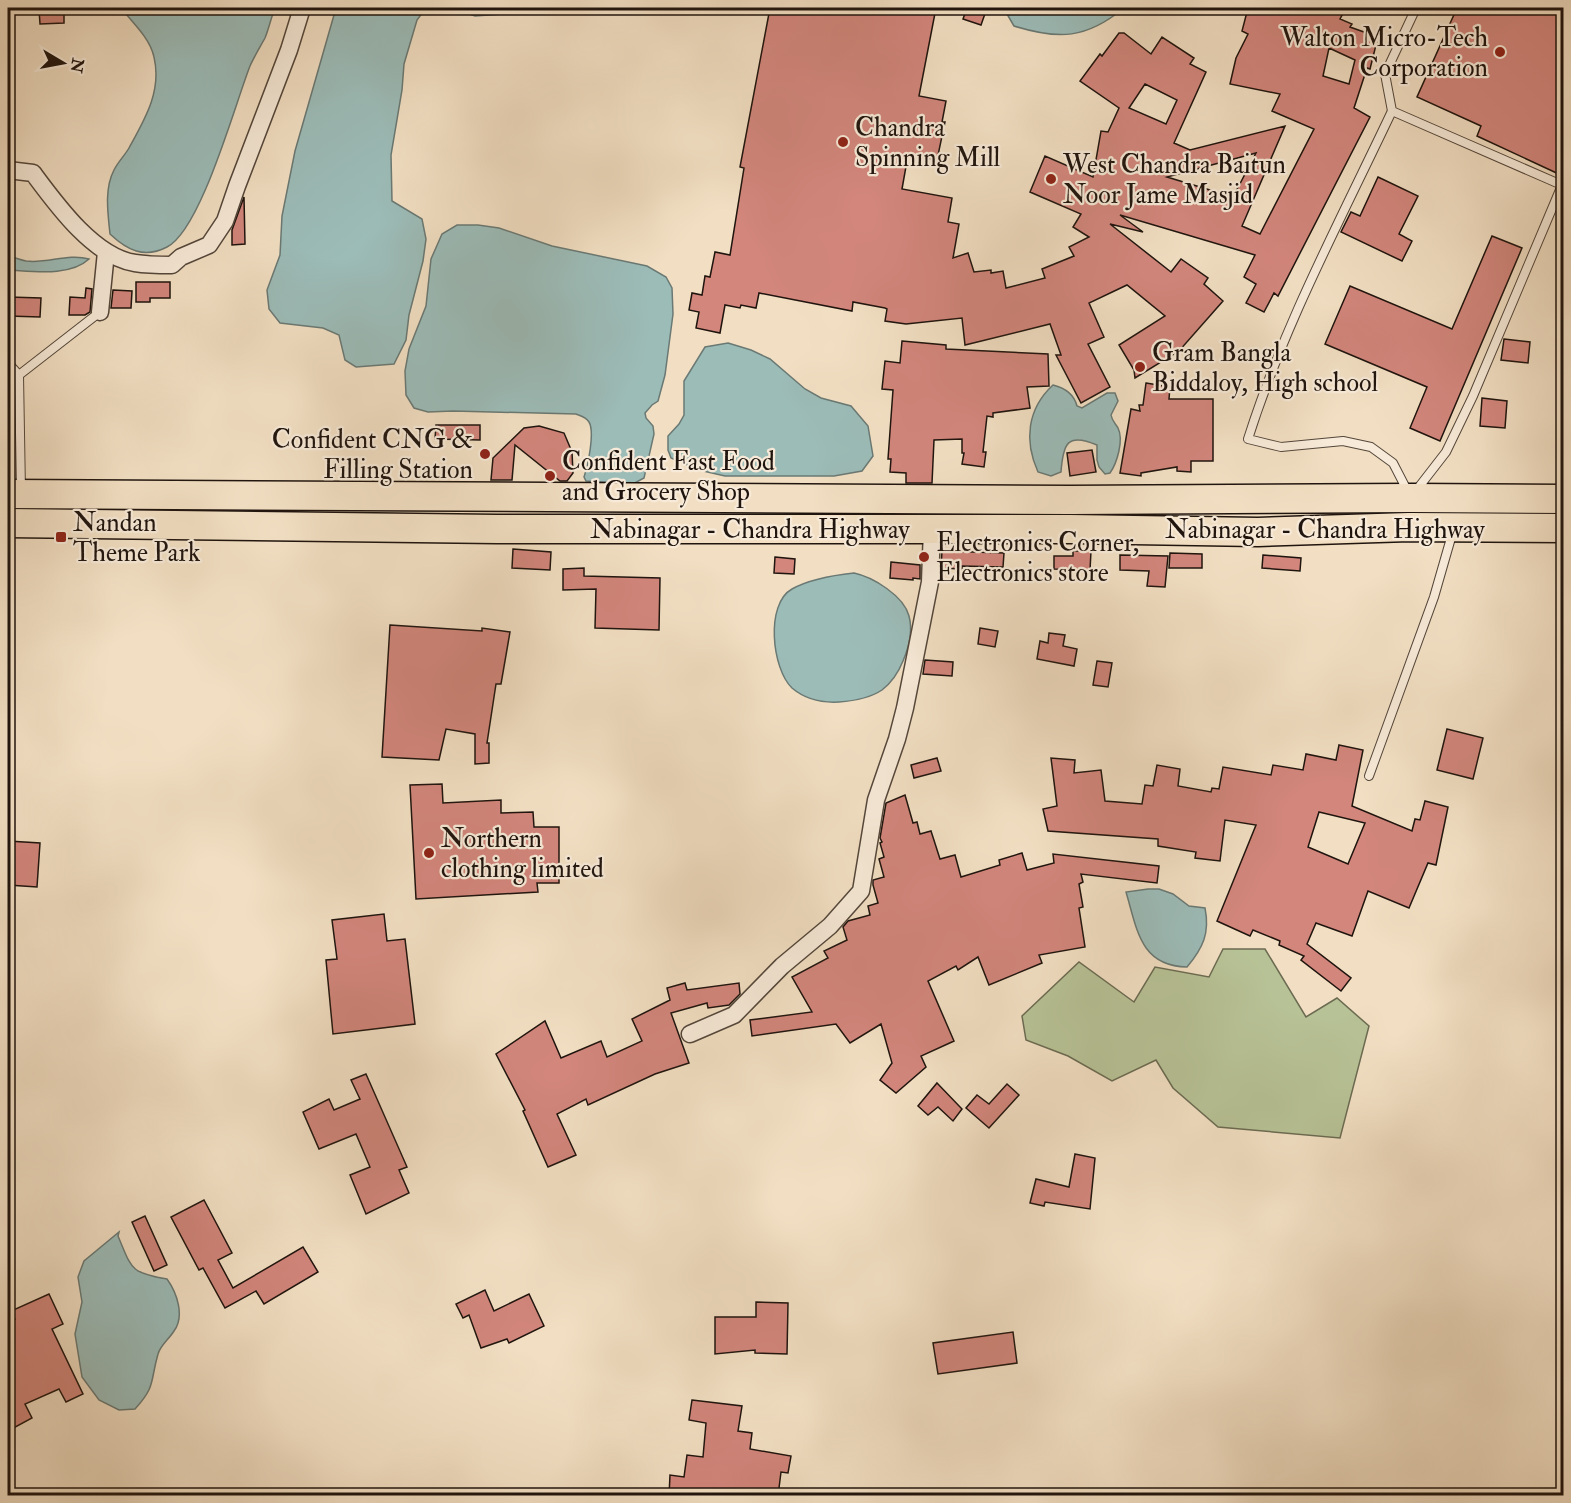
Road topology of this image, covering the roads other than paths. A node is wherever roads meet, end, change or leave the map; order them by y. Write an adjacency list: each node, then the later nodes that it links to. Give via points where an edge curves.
1 (302, 8): 6 (street, via 225,221 209,244 172,265 133,263)
2 (1416, 8): 3 (lane, via 1385,74)
3 (1392, 111): 5 (lane); 11 (lane, via 1293,319 1248,439 1281,447 1343,441 1371,447 1393,463)
4 (8, 170): 6 (street, via 33,173 59,209)
5 (1563, 186): 11 (lane, via 1455,434)
6 (106, 252): 7 (street)
7 (100, 312): 9 (lane)
8 (8, 363): 9 (lane)
9 (20, 375): 10 (lane)
10 (14, 494): 11 (highway, Nabinagar - Chandra Highway, via 1058,500); 13 (highway)
11 (1410, 498): 12 (highway, Nabinagar - Chandra Highway)
12 (1563, 499)
13 (14, 523): 16 (highway, Nabinagar - Chandra Highway)
14 (1454, 527): 15 (highway, Nabinagar - Chandra Highway); 16 (highway, Nabinagar - Chandra Highway, via 1258,532); 17 (lane, via 1434,597)
15 (1563, 528)
16 (932, 529): 18 (street, via 930,582 905,708 876,800 861,891 830,926 782,966 734,1015)
17 (1368, 776)
18 (690, 1034)

